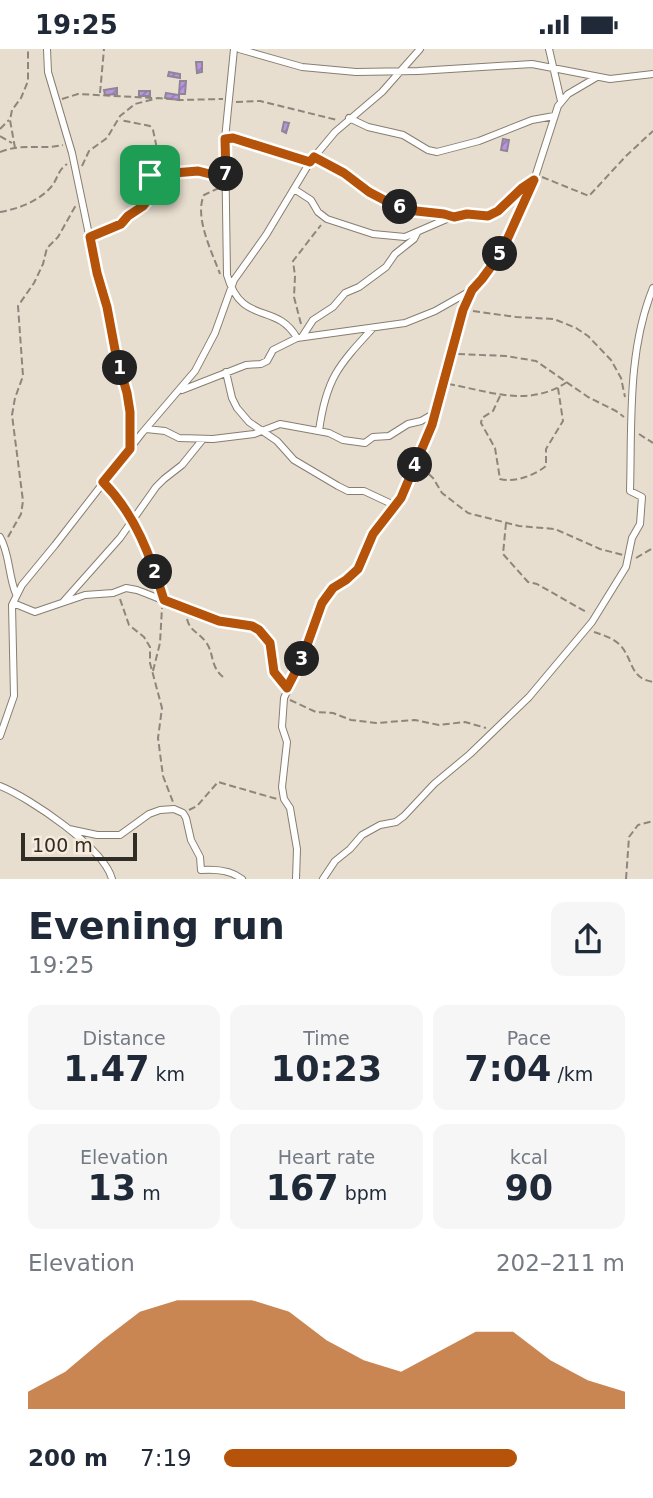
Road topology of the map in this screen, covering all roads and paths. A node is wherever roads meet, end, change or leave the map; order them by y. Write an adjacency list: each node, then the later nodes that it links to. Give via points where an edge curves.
1 (28, 49): 18 (path, via 29,81)
2 (47, 49): 14 (street)
3 (104, 49): 12 (path)
4 (234, 49): 15 (street)
5 (239, 49): 9 (street, via 302,67)
6 (420, 49): 9 (street)
7 (549, 49): 8 (street)
8 (552, 66): 9 (street); 11 (street); 16 (street)
9 (399, 71): 20 (street)
10 (653, 73): 11 (street)
11 (597, 77): 16 (street)
12 (100, 95): 13 (path); 14 (path, via 78,94)
13 (158, 98): 15 (path); 19 (path, via 127,108)
14 (57, 101): 26 (street)
15 (227, 101): 20 (path, via 260,101); 24 (street)
16 (561, 101): 17 (street)
17 (554, 116): 20 (street, via 437,152 403,135); 33 (street)
18 (10, 120): 21 (path); 25 (path)
19 (118, 120): 31 (path); 32 (path, via 153,130 156,144)
20 (347, 121): 30 (street)
21 (0, 129)
22 (653, 131): 33 (path, via 589,196)
23 (0, 136): 25 (path)
24 (225, 139): 30 (street); 34 (street)
25 (13, 143): 27 (path)
26 (69, 143): 27 (path, via 48,149); 29 (street)
27 (15, 148): 28 (path)
28 (0, 152)
29 (73, 159): 31 (street); 37 (path, via 59,170 44,193)
30 (312, 160): 35 (street); 38 (street, via 407,210)
31 (76, 173): 36 (street)
32 (150, 175): 34 (path, via 198,171); 41 (path, via 143,206 121,224)
33 (535, 177): 38 (street, via 488,216); 44 (street, via 501,253)
34 (226, 182): 42 (street); 42 (path, via 204,195 200,210 218,270)
35 (294, 189): 39 (street); 42 (street)
36 (82, 197): 41 (street); 69 (path, via 47,248 34,283 18,306 23,376 12,415 23,501 17,522)
37 (0, 212)
38 (454, 217): 40 (street)
39 (327, 219): 40 (street, via 392,237); 47 (path, via 293,261)
40 (417, 233): 47 (street, via 386,267 342,296)
41 (90, 237): 63 (street, via 127,393)
42 (229, 285): 47 (street, via 241,303 284,322); 53 (street, via 212,341)
43 (653, 288): 55 (street, via 641,327)
44 (472, 290): 45 (street); 46 (street, via 419,319)
45 (463, 310): 48 (street); 55 (path, via 554,319 582,332 611,360)
46 (372, 329): 47 (street); 60 (street, via 337,369 326,394)
47 (301, 336): 49 (street, via 272,349 261,364)
48 (451, 354): 50 (path, via 528,359); 51 (street)
49 (226, 372): 53 (street); 59 (street, via 237,408)
50 (567, 382): 52 (path); 57 (path, via 623,415)
51 (444, 383): 54 (path); 56 (street)
52 (558, 388): 54 (path, via 517,398); 54 (path, via 563,421 546,449 546,466 511,480 500,479 495,448 481,422)
53 (181, 391): 58 (street)
54 (500, 396)
55 (631, 407): 57 (street)
56 (435, 412): 60 (street, via 365,443); 64 (street)
57 (631, 428): 62 (path); 71 (street, via 630,491 643,502)
58 (146, 429): 61 (street); 63 (street)
59 (263, 431): 60 (street, via 280,424); 61 (street); 66 (street, via 294,460 338,486 364,491)
60 (319, 431)
61 (203, 439): 67 (street)
62 (653, 443)
63 (130, 449): 65 (street)
64 (416, 462): 66 (street); 68 (path, via 461,510)
65 (103, 482): 67 (street); 74 (street)
66 (396, 506): 84 (street, via 373,534 358,569 322,603)
67 (133, 520): 75 (street); 77 (street)
68 (506, 523): 71 (path, via 555,529); 79 (path, via 503,554 528,582)
69 (2, 540): 74 (street)
70 (653, 548): 72 (path)
71 (627, 556): 72 (street)
72 (626, 567): 79 (street)
73 (113, 593): 75 (street, via 130,588); 77 (street, via 85,595); 81 (path, via 122,602 129,625 148,642)
74 (16, 594): 76 (street)
75 (164, 600): 78 (street); 81 (path)
76 (13, 603): 77 (street, via 36,612); 87 (street, via 14,696)
77 (63, 603)
78 (178, 606): 82 (path, via 192,631 208,645 212,664); 84 (street, via 259,630 270,643 274,672)
79 (596, 616): 80 (street)
80 (585, 630): 83 (path, via 613,639 634,672); 86 (street)
81 (153, 672): 90 (path, via 162,708 158,738 163,776)
82 (223, 677)
83 (653, 682)
84 (287, 688): 85 (street)
85 (284, 698): 86 (path, via 351,720 465,722); 89 (street, via 282,727 288,743)
86 (498, 729): 98 (street, via 396,822 362,835)
87 (0, 736)
88 (0, 786): 92 (street, via 44,809)
89 (284, 799): 90 (path, via 218,782 197,806); 97 (street, via 290,808 297,849)
90 (180, 812): 92 (street, via 155,811 120,835); 93 (street)
91 (653, 821): 99 (path, via 638,825 629,837)
92 (69, 829): 94 (street, via 102,861)
93 (201, 870): 95 (street); 96 (street, via 214,869)
94 (112, 879)
95 (198, 879)
96 (242, 879)
97 (296, 879)
98 (323, 879)
99 (626, 879)

